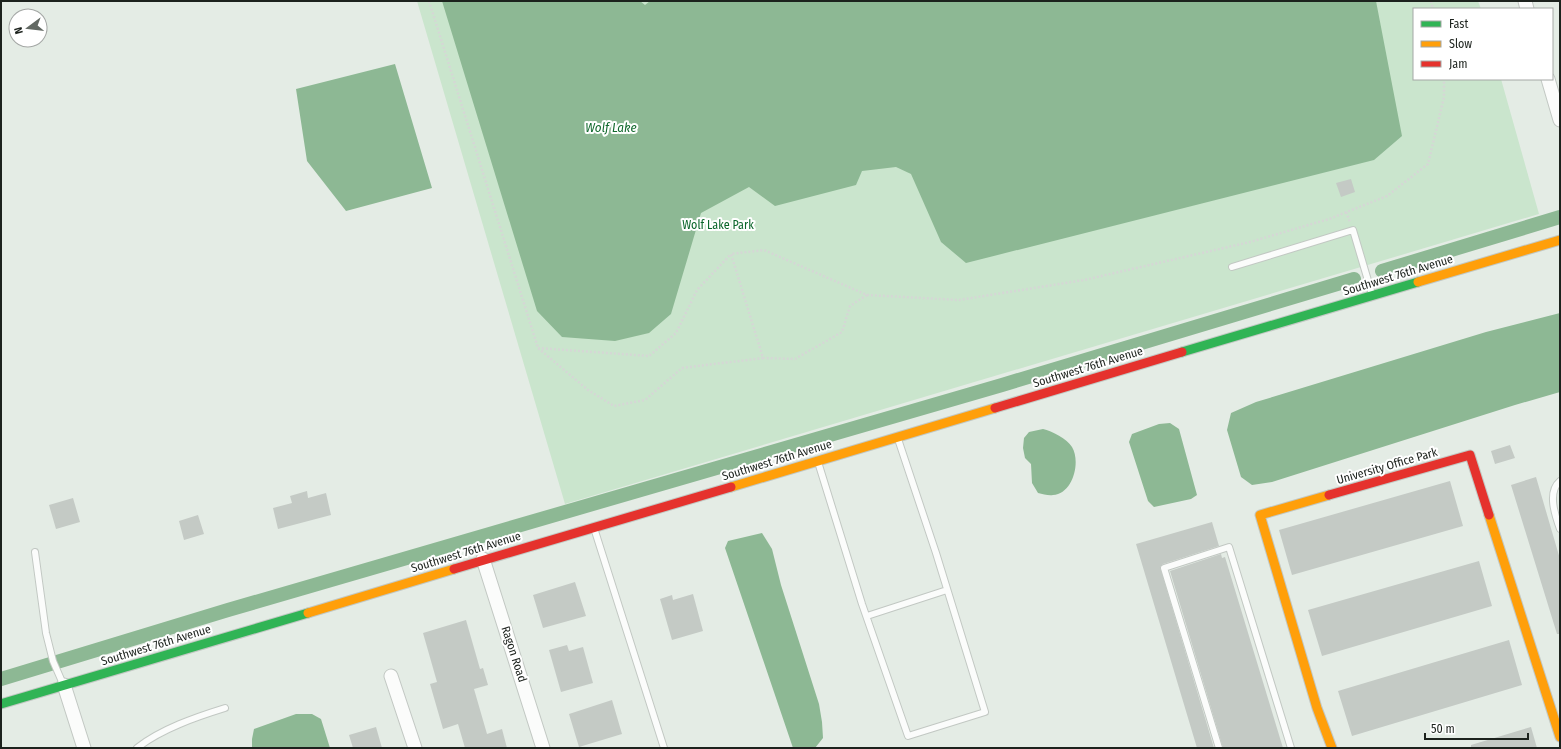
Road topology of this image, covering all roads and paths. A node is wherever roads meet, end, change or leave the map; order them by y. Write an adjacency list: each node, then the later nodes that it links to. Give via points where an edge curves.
1 (429, 1): 10 (path)
2 (1444, 80): 8 (path, via 1444,97 1428,164 1388,196 1329,219 1250,242 1084,280 959,300)
3 (1548, 80): 4 (street)
4 (1560, 120)
5 (1560, 240): 9 (street, Southwest 76th Avenue)
6 (731, 254): 8 (path, via 764,250); 10 (path, via 697,290 676,333 649,356); 11 (path)
7 (1232, 266): 9 (lane, via 1353,230)
8 (867, 295): 11 (path, via 850,306 842,332 795,359)
9 (1372, 296): 12 (street, Southwest 76th Avenue)
10 (538, 348): 11 (path, via 588,390 614,406 645,400 682,368)
11 (763, 358)
12 (897, 437): 13 (street, Southwest 76th Avenue); 19 (lane)
13 (818, 460): 15 (street, Southwest 76th Avenue); 20 (lane)
14 (1560, 480): 16 (lane, via 1553,495)
15 (593, 527): 18 (street, Southwest 76th Avenue); 30 (lane)
16 (1560, 529)
17 (35, 552): 22 (lane, via 46,633 53,660)
18 (483, 559): 22 (street, Southwest 76th Avenue); 29 (street, Ragon Road)
19 (947, 590): 20 (lane); 20 (lane, via 985,712 908,736)
20 (867, 616)
21 (391, 676): 28 (street)
22 (64, 685): 23 (street, Southwest 76th Avenue); 26 (street)
23 (1, 704)
24 (225, 708): 27 (lane, via 200,716 148,740)
25 (1560, 737): 33 (street, University Office Park, via 1470,455 1260,515 1315,701)
26 (84, 748)
27 (137, 748)
28 (415, 748)
29 (543, 748)
30 (664, 748)
31 (1219, 748): 32 (lane, via 1164,568 1229,547)
32 (1291, 748)
33 (1332, 748)

